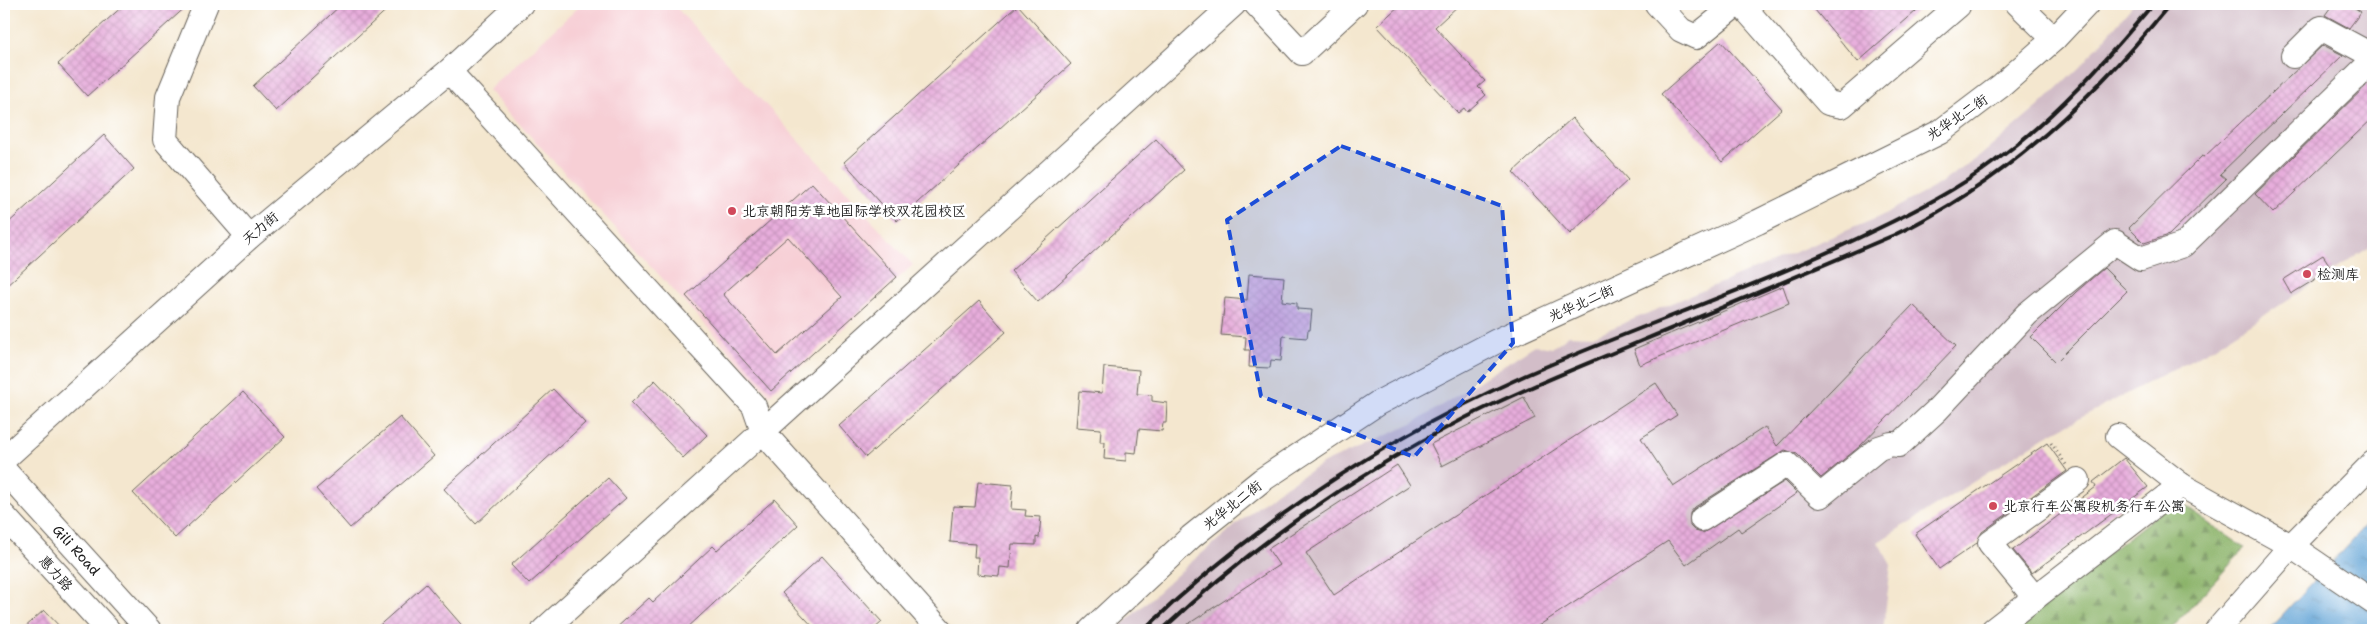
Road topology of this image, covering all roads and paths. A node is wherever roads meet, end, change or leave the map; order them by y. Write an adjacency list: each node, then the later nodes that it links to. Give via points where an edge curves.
1 (206, 4): 16 (street, via 168,97 165,140)
2 (521, 4): 15 (street, 天力街)
3 (1234, 4): 17 (street)
4 (1256, 4): 5 (street, via 1302,54)
5 (1355, 4)
6 (1657, 4): 7 (street, via 1681,30 1696,37)
7 (1737, 4)
8 (1742, 4): 9 (street, via 1828,103 1842,106 1958,6)
9 (1956, 4)
10 (2018, 4): 12 (street)
11 (2087, 4): 12 (street, 光华北二街)
12 (2054, 39): 34 (street, 光华北二街, via 2002,85 1940,132 1758,222 1497,341 1378,403 1262,480 1190,538)
13 (2293, 56): 14 (street, via 2321,28)
14 (2373, 58): 26 (street, via 2183,245 2140,259 2115,242 2027,314 1936,411 1898,445 1879,448 1820,496 1787,464)
15 (449, 71): 16 (street, 天力街); 17 (street, via 754,406)
16 (249, 237): 20 (street, 天力街)
17 (764, 432): 32 (street); 33 (street)
18 (2118, 436): 24 (street)
19 (2051, 443): 23 (path)
20 (4, 459)
21 (2373, 463): 27 (street)
22 (4, 470): 31 (street, Gili Road)
23 (2078, 480): 28 (street, via 1990,543)
24 (2180, 485): 27 (street); 28 (street)
25 (4, 516): 30 (street, 惠力路)
26 (1702, 519)
27 (2291, 546): 29 (street); 36 (street)
28 (2035, 598): 35 (street)
29 (2373, 602)
30 (108, 630)
31 (149, 630)
32 (544, 630)
33 (940, 630)
34 (1092, 630)
35 (1993, 630)
36 (2216, 630)

